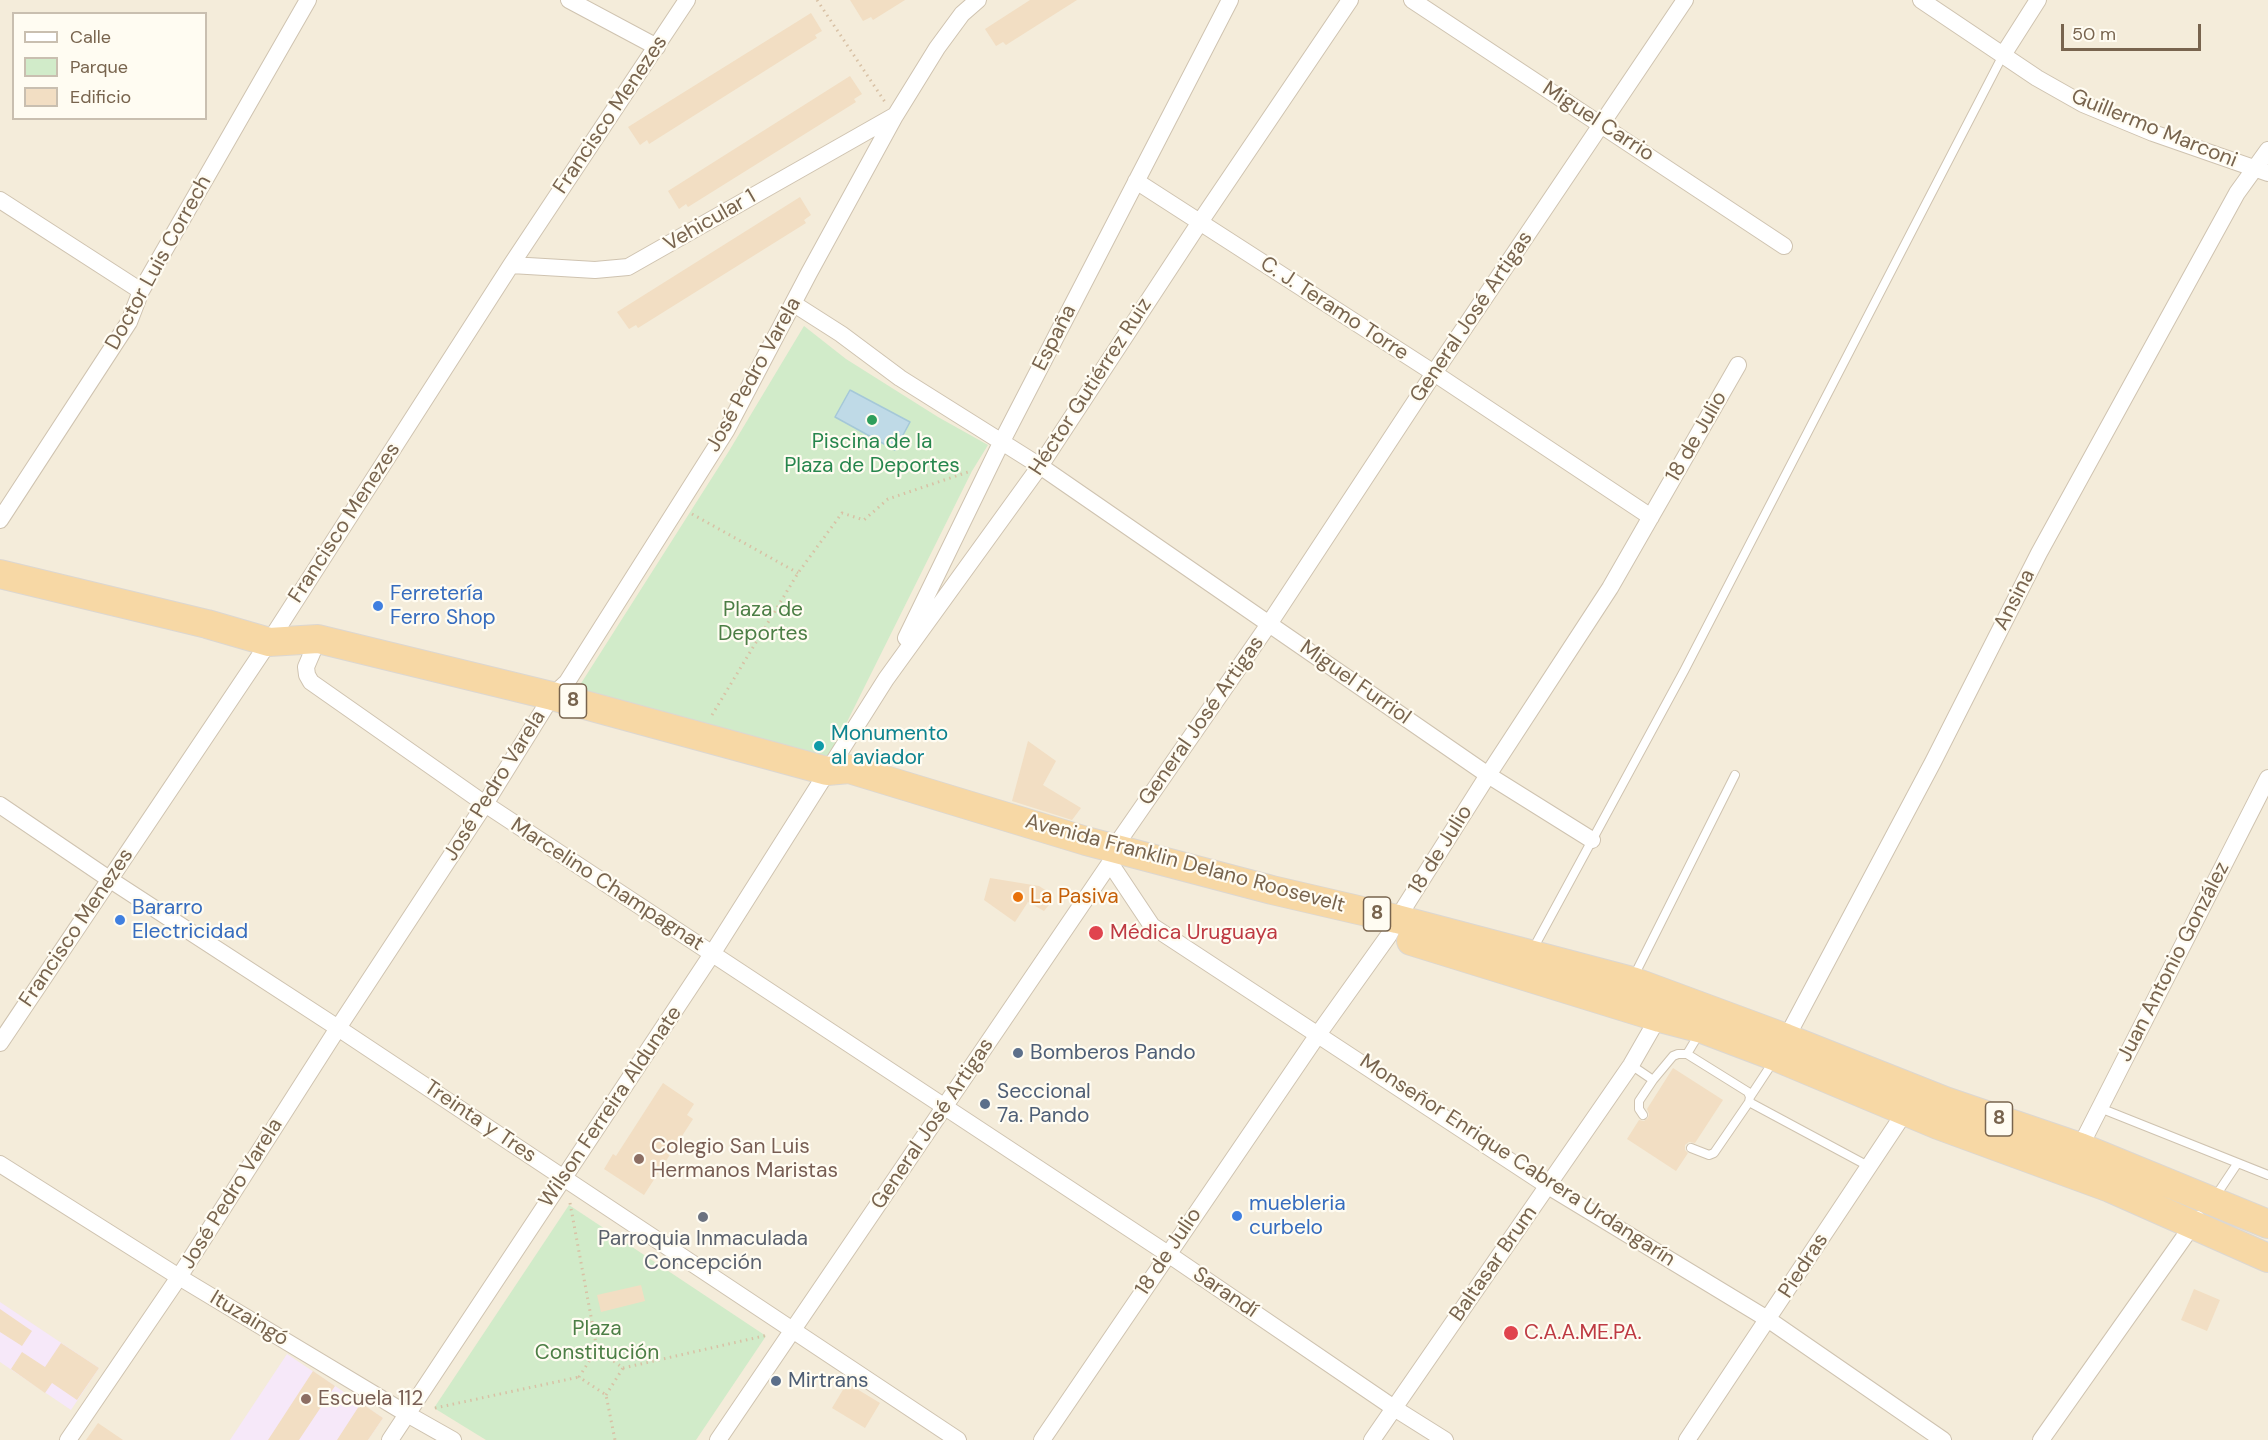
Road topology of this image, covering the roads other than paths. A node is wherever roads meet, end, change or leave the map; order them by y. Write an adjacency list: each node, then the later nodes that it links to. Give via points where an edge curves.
1 (308, 0): 22 (street, Doctor Luis Correch)
2 (569, 0): 11 (street)
3 (687, 0): 11 (street, Francisco Menezes)
4 (978, 0): 13 (street, José Pedro Varela, via 962,14 937,48)
5 (1230, 0): 17 (street, España)
6 (1350, 0): 19 (street, Héctor Gutiérrez Ruiz)
7 (1412, 0): 14 (street, Miguel Carrio)
8 (1685, 0): 14 (street, General José Artigas)
9 (1921, 0): 12 (street, Guillermo Marconi)
10 (2038, 0): 12 (street)
11 (657, 48): 21 (street, Francisco Menezes)
12 (2003, 55): 16 (street, Guillermo Marconi, via 2083,104); 42 (lane, via 1706,629)
13 (895, 116): 21 (street, Vehicular 1, via 628,267 595,270); 23 (street, José Pedro Varela)
14 (1601, 123): 20 (street, Miguel Carrio); 25 (street, General José Artigas)
15 (2268, 150): 16 (street, Ansina)
16 (2261, 171): 54 (street, Ansina, via 2237,193 2039,553)
17 (1136, 181): 19 (street, C. J. Teramo Torre); 26 (street, España)
18 (0, 200): 22 (street)
19 (1200, 222): 25 (street, C. J. Teramo Torre); 27 (street, Héctor Gutiérrez Ruiz)
20 (1784, 246)
21 (511, 265): 33 (street, Francisco Menezes)
22 (141, 291): 29 (street, Doctor Luis Correch, via 129,322)
23 (794, 304): 26 (street, Miguel Furriol); 35 (street, José Pedro Varela, via 726,430 567,682)
24 (1738, 365): 28 (street, 18 de Julio)
25 (1434, 373): 28 (street, C. J. Teramo Torre); 31 (street, General José Artigas)
26 (1001, 442): 27 (street, Miguel Furriol); 34 (street, España)
27 (1040, 466): 31 (street, Miguel Furriol); 34 (street, Héctor Gutiérrez Ruiz)
28 (1651, 517): 38 (street, 18 de Julio, via 1610,588)
29 (0, 520)
30 (0, 574): 33 (highway, Avenida Franklin Delano Roosevelt / 8)
31 (1269, 624): 38 (street, Miguel Furriol); 43 (street, General José Artigas)
32 (318, 639): 33 (highway, Avenida Franklin Delano Roosevelt / 8); 35 (highway, Avenida Franklin Delano Roosevelt / 8); 40 (street, Marcelino Champagnat, via 306,667 312,682)
33 (269, 642): 44 (street, Francisco Menezes)
34 (886, 679): 36 (street, Héctor Gutiérrez Ruiz)
35 (552, 696): 36 (highway, Avenida Franklin Delano Roosevelt / 8); 40 (street, José Pedro Varela)
36 (827, 771): 43 (highway, Avenida Franklin Delano Roosevelt / 8, via 849,769); 47 (street, Wilson Ferreira Aldunate)
37 (1735, 775): 48 (lane)
38 (1488, 776): 42 (street, Miguel Furriol); 45 (street, 18 de Julio)
39 (2268, 778): 61 (street, Juan Antonio González)
40 (485, 804): 47 (street, Marcelino Champagnat); 50 (street, José Pedro Varela)
41 (0, 805): 44 (street, Treinta y Tres)
42 (1592, 840): 46 (lane)
43 (1112, 855): 45 (highway, Avenida Franklin Delano Roosevelt / 8, via 1272,890); 52 (street, Monseñor Enrique Cabrera Urdangarín, via 1152,926); 60 (street, General José Artigas)
44 (109, 879): 50 (street, Treinta y Tres); 53 (street, Francisco Menezes)
45 (1393, 927): 46 (highway, Avenida Franklin Delano Roosevelt / 8); 49 (highway, Avenida Franklin Delano Roosevelt / 8); 52 (street, 18 de Julio)
46 (1531, 953): 48 (highway, Avenida Franklin Delano Roosevelt / 8)
47 (712, 954): 60 (street, Marcelino Champagnat); 69 (street, Wilson Ferreira Aldunate)
48 (1632, 981): 49 (highway, Avenida Franklin Delano Roosevelt / 8)
49 (1664, 1006): 51 (highway, Avenida Franklin Delano Roosevelt / 8); 54 (highway, Avenida Franklin Delano Roosevelt / 8); 56 (street, Baltasar Brum)
50 (338, 1028): 69 (street, Treinta y Tres); 76 (street, José Pedro Varela)
51 (1702, 1029): 54 (highway, Avenida Franklin Delano Roosevelt / 8); 55 (lane)
52 (1319, 1034): 70 (street, Monseñor Enrique Cabrera Urdangarín); 74 (street, 18 de Julio)
53 (0, 1042)
54 (1781, 1047): 58 (lane); 59 (highway, Avenida Franklin Delano Roosevelt / 8)
55 (1687, 1054): 57 (lane, via 1673,1056); 58 (lane, via 1748,1092)
56 (1630, 1065): 57 (lane); 70 (street, Baltasar Brum)
57 (1653, 1080): 62 (lane, via 1639,1101)
58 (1750, 1099): 64 (lane, via 1714,1153 1709,1155); 67 (lane)
59 (1912, 1100): 63 (highway, 8); 67 (street, Piedras); 72 (highway, 8, via 1938,1125 2110,1188)
60 (945, 1107): 74 (street, Sarandí); 78 (street, General José Artigas)
61 (2100, 1108): 63 (street, Juan Antonio González); 66 (lane)
62 (1643, 1114)
63 (2080, 1147): 71 (highway, 8)
64 (1691, 1148)
65 (0, 1164): 76 (street, Ituzaingó)
66 (2237, 1164): 68 (lane); 71 (lane)
67 (1870, 1167): 77 (street, Piedras)
68 (2268, 1175)
69 (565, 1179): 78 (street, Treinta y Tres); 80 (street, Wilson Ferreira Aldunate)
70 (1548, 1185): 77 (street, Monseñor Enrique Cabrera Urdangarín); 79 (street, Baltasar Brum)
71 (2213, 1200): 72 (street); 73 (highway, 8)
72 (2193, 1224): 75 (highway, 8); 91 (street)
73 (2268, 1224)
74 (1168, 1254): 79 (street, Sarandí); 86 (street, 18 de Julio)
75 (2268, 1258)
76 (179, 1277): 80 (street, Ituzaingó); 81 (street, José Pedro Varela)
77 (1769, 1320): 89 (street, Piedras); 90 (street, Monseñor Enrique Cabrera Urdangarín)
78 (793, 1329): 84 (street, General José Artigas); 85 (street, Treinta y Tres)
79 (1394, 1408): 87 (street, Baltasar Brum); 88 (street, Sarandí)
80 (407, 1414): 82 (street, Wilson Ferreira Aldunate); 83 (street, Ituzaingó)
81 (68, 1440)
82 (390, 1440)
83 (453, 1440)
84 (718, 1440)
85 (958, 1440)
86 (1042, 1440)
87 (1372, 1440)
88 (1445, 1440)
89 (1687, 1440)
90 (1943, 1440)
91 (2041, 1440)

